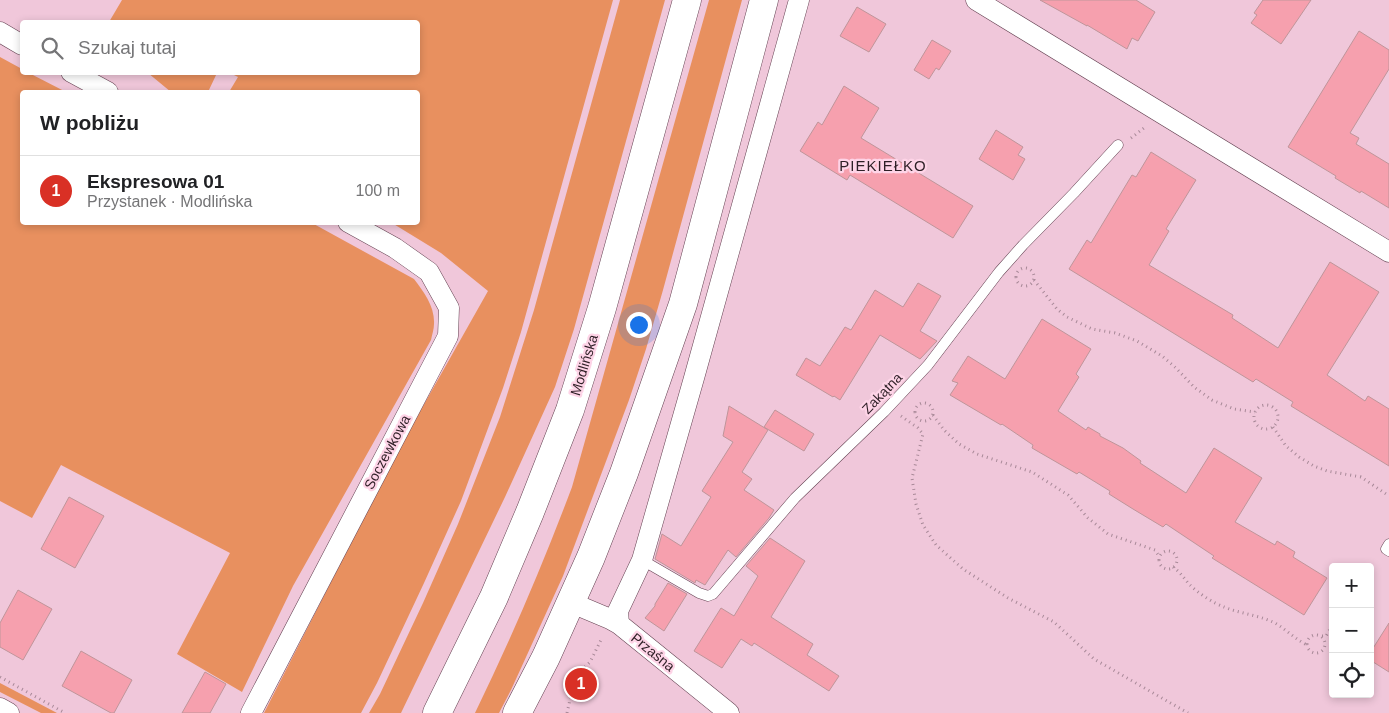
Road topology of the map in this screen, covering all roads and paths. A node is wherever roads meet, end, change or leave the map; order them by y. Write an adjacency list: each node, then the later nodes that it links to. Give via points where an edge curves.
1 (687, 0): 33 (main road, Modlińska, via 602,308 570,410 494,597)
2 (764, 0): 23 (main road, via 683,304 624,473)
3 (800, 0): 21 (street)
4 (976, 0): 11 (street)
5 (0, 32): 6 (street)
6 (20, 44)
7 (77, 75): 8 (street)
8 (104, 90)
9 (1118, 146): 13 (lane, Zakątna, via 999,272 928,364)
10 (353, 225): 32 (street, Soczewkowa, via 429,272 449,308 448,336)
11 (1389, 252)
12 (1034, 280): 12 (path, via 1032,271 1027,268 1017,273 1022,286 1031,285); 14 (path, via 1067,317 1137,341 1162,356 1212,400 1234,409)
13 (884, 412): 21 (lane, Zakątna, via 795,498 713,594 699,593); 37 (path, via 898,413 923,434 912,478 916,504 936,545 963,569 1054,622 1094,659)
14 (1255, 412): 16 (path, via 1254,420 1259,427); 16 (path, via 1264,406 1274,409 1278,420)
15 (933, 415): 15 (path, via 933,408 926,402 916,408 916,417 921,420 927,421); 20 (path, via 959,444 977,454 1032,472 1068,495 1088,518 1108,534 1155,550)
16 (1273, 427): 17 (path, via 1286,446 1314,466 1360,477)
17 (1389, 496)
18 (1389, 544): 19 (lane, via 1386,549)
19 (1389, 551)
20 (1159, 556): 22 (path, via 1162,567); 22 (path, via 1166,551 1175,554 1177,560)
21 (642, 560): 24 (street)
22 (1173, 567): 27 (path, via 1190,585 1223,607 1274,623)
23 (572, 603): 24 (street, Przaśna); 34 (main road)
24 (615, 622): 35 (path, via 605,632 590,662 580,671); 36 (street, Przaśna)
25 (1329, 631): 26 (path, via 1326,636)
26 (1321, 636): 27 (path, via 1310,636); 27 (path, via 1325,647 1321,652 1312,652)
27 (1307, 645)
28 (0, 677): 31 (path)
29 (0, 708): 30 (street)
30 (9, 713)
31 (65, 713)
32 (251, 713)
33 (437, 713)
34 (517, 713)
35 (567, 713)
36 (728, 713)
37 (1188, 713)

